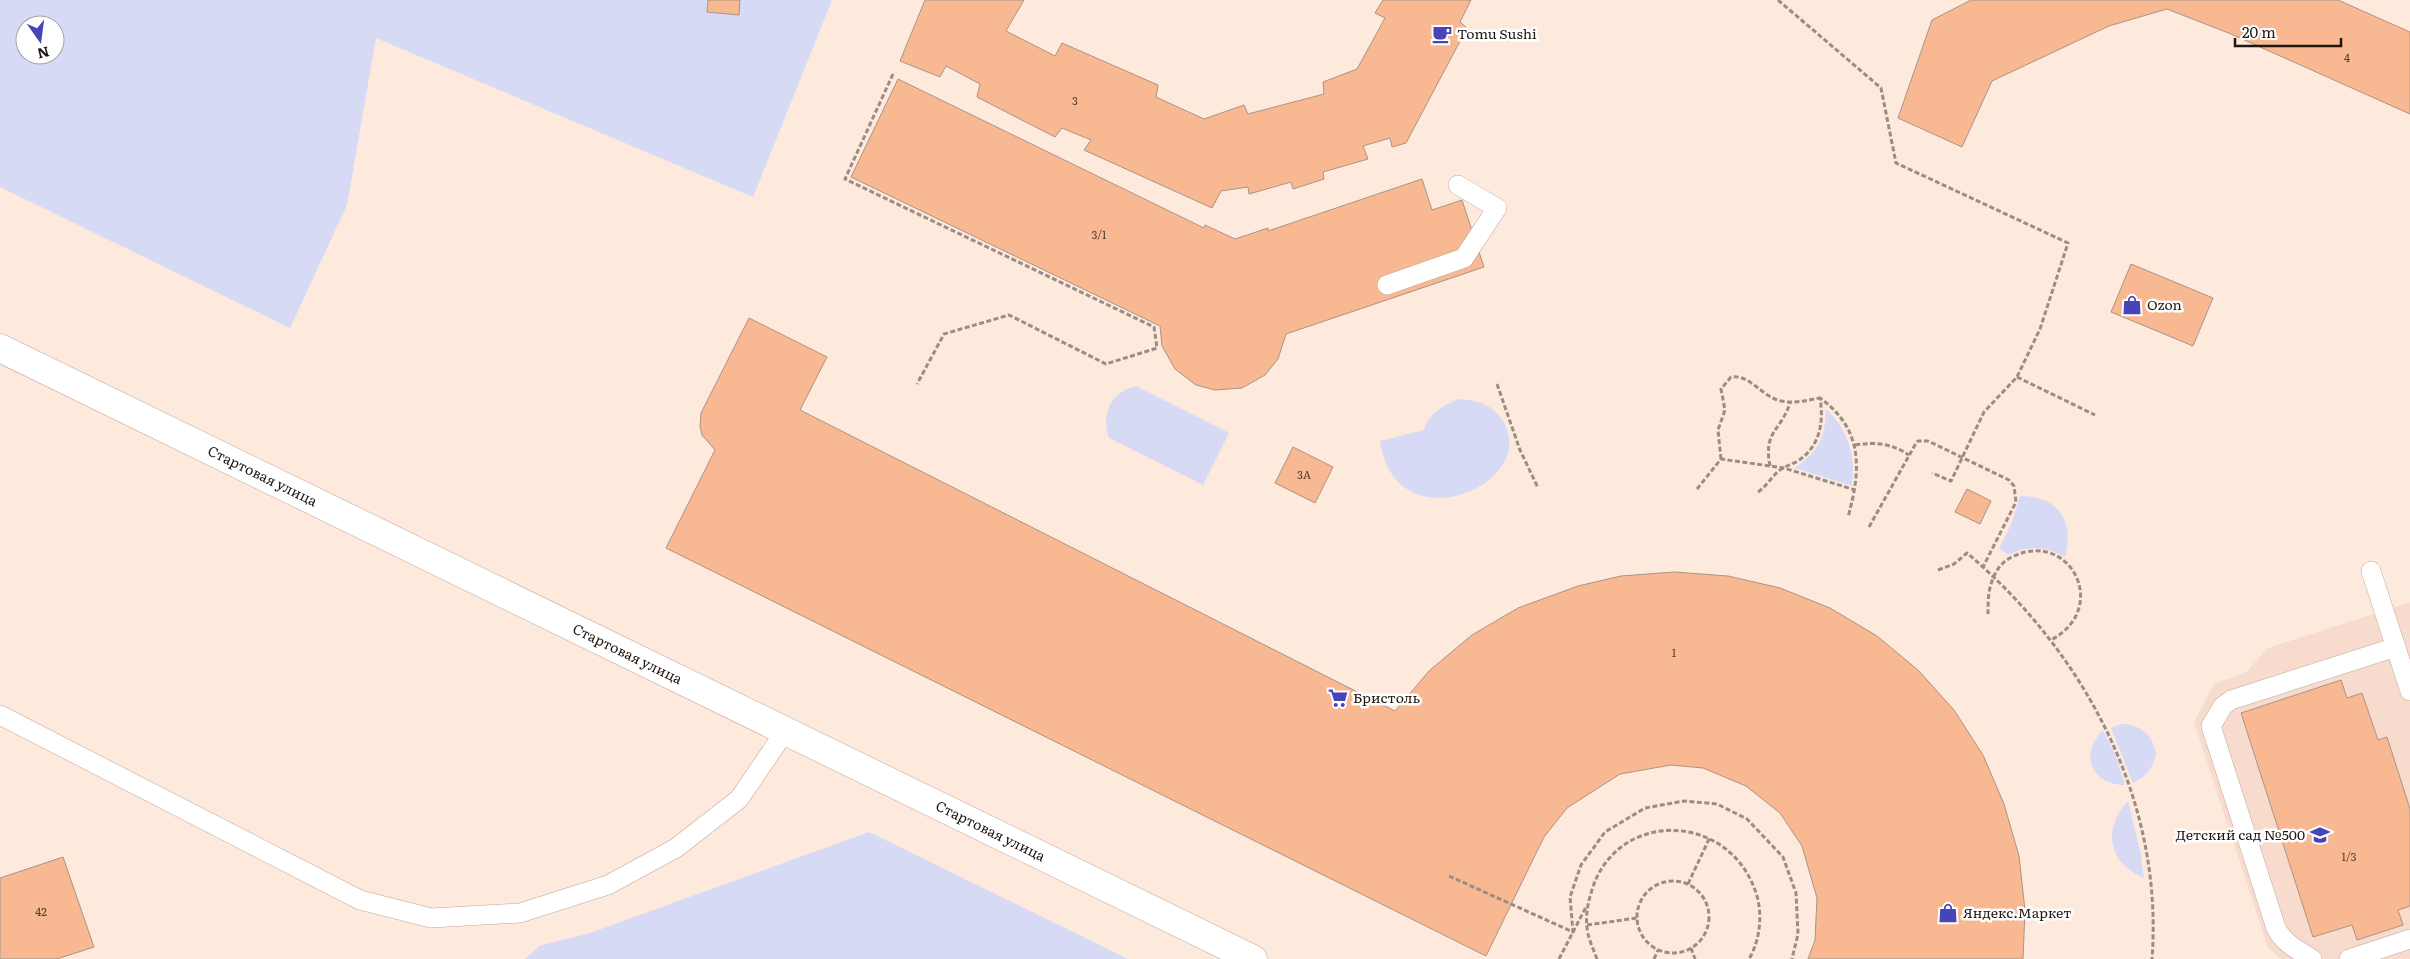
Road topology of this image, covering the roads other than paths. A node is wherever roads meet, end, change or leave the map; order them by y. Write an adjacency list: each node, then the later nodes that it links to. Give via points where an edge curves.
1 (1458, 184): 2 (lane, via 1497,208 1464,258)
2 (1387, 285)
3 (0, 348): 8 (street, Стартовая улица)
4 (2371, 571): 5 (lane)
5 (2396, 647): 6 (lane); 11 (lane, via 2232,700 2223,706 2212,726 2276,928 2280,937)
6 (2410, 691)
7 (0, 715): 8 (lane, via 360,900 432,918 520,913 608,885 676,848 739,799)
8 (786, 730): 10 (street, Стартовая улица)
9 (2410, 940): 12 (lane)
10 (1253, 959)
11 (2312, 959)
12 (2349, 959)

